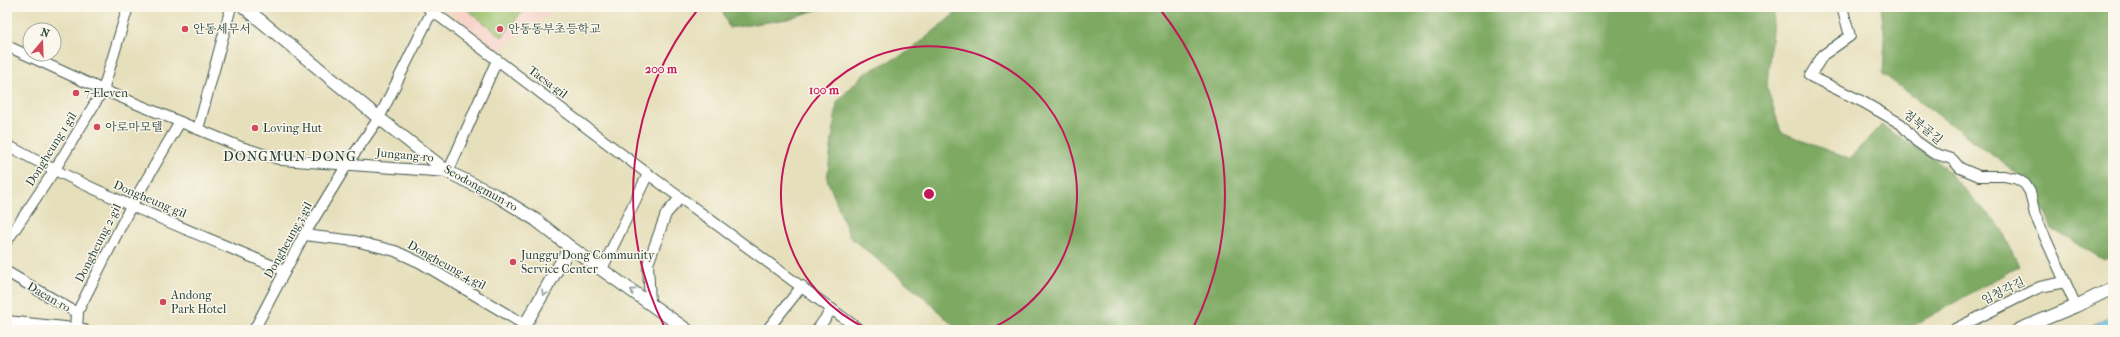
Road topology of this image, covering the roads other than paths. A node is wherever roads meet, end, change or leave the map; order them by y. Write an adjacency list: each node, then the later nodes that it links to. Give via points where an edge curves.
1 (128, 7): 8 (street)
2 (231, 7): 11 (street)
3 (244, 7): 9 (street, Seodongmun-ro)
4 (1842, 7): 25 (street, 점북골길, via 1850,36 1823,55 1810,76 1901,124 1916,141 1933,153 1952,159 1960,168 1979,176 2004,176 2025,184 2030,192 2035,216)
5 (430, 9): 7 (street, Taesa-gil); 9 (street, Taesa-gil)
6 (7, 46): 8 (street, Jungang-ro)
7 (497, 60): 15 (street); 16 (street, Taesa-gil)
8 (103, 90): 10 (street, Jungang-ro); 14 (street, Dongheung 1-gil)
9 (379, 118): 13 (street, Dongheung 3-gil); 15 (street, Seodongmun-ro)
10 (180, 122): 11 (street, Jungang-ro); 18 (street, Dongheung 2-gil)
11 (198, 129): 13 (street, Jungang-ro, via 241,148 282,160)
12 (7, 145): 14 (street, Dongheung-gil)
13 (348, 163): 15 (street, Jungang-ro); 19 (street, Dongheung 3-gil)
14 (54, 171): 18 (street, Dongheung-gil); 20 (street, Dongheung 1-gil)
15 (448, 172): 21 (street, Seodongmun-ro, via 499,197 536,220)
16 (648, 174): 17 (street, Taesa-gil); 22 (street)
17 (680, 198): 26 (street, Taesa-gil); 28 (street, via 666,214 648,264)
18 (131, 206): 23 (street, Dongheung-gil); 31 (street, Dongheung 2-gil)
19 (304, 235): 23 (street, Dongheung 3-gil); 33 (street, Dongheung 4-gil, via 356,241 395,251 420,263)
20 (7, 241)
21 (570, 247): 22 (street, Seodongmun-ro); 33 (street, one-way to 33)
22 (602, 270): 28 (street, Seodongmun-ro, one-way to 22)
23 (285, 271): 35 (street, Dongheung 3-gil)
24 (7, 272): 31 (street, Daean-ro)
25 (2065, 282): 29 (street, 점북골길); 40 (street, 임청각길, via 2040,287)
26 (802, 286): 30 (street, Taesa-gil); 37 (street)
27 (2113, 288): 29 (street)
28 (650, 303): 36 (street, Seodongmun-ro)
29 (2076, 306): 41 (street)
30 (832, 309): 38 (street); 39 (street, Taesa-gil)
31 (77, 313): 34 (street, Daean-ro)
32 (7, 322): 34 (street)
33 (524, 328)
34 (78, 330)
35 (254, 330)
36 (687, 330)
37 (767, 330)
38 (817, 330)
39 (860, 330)
40 (1953, 330)
41 (2018, 330)

